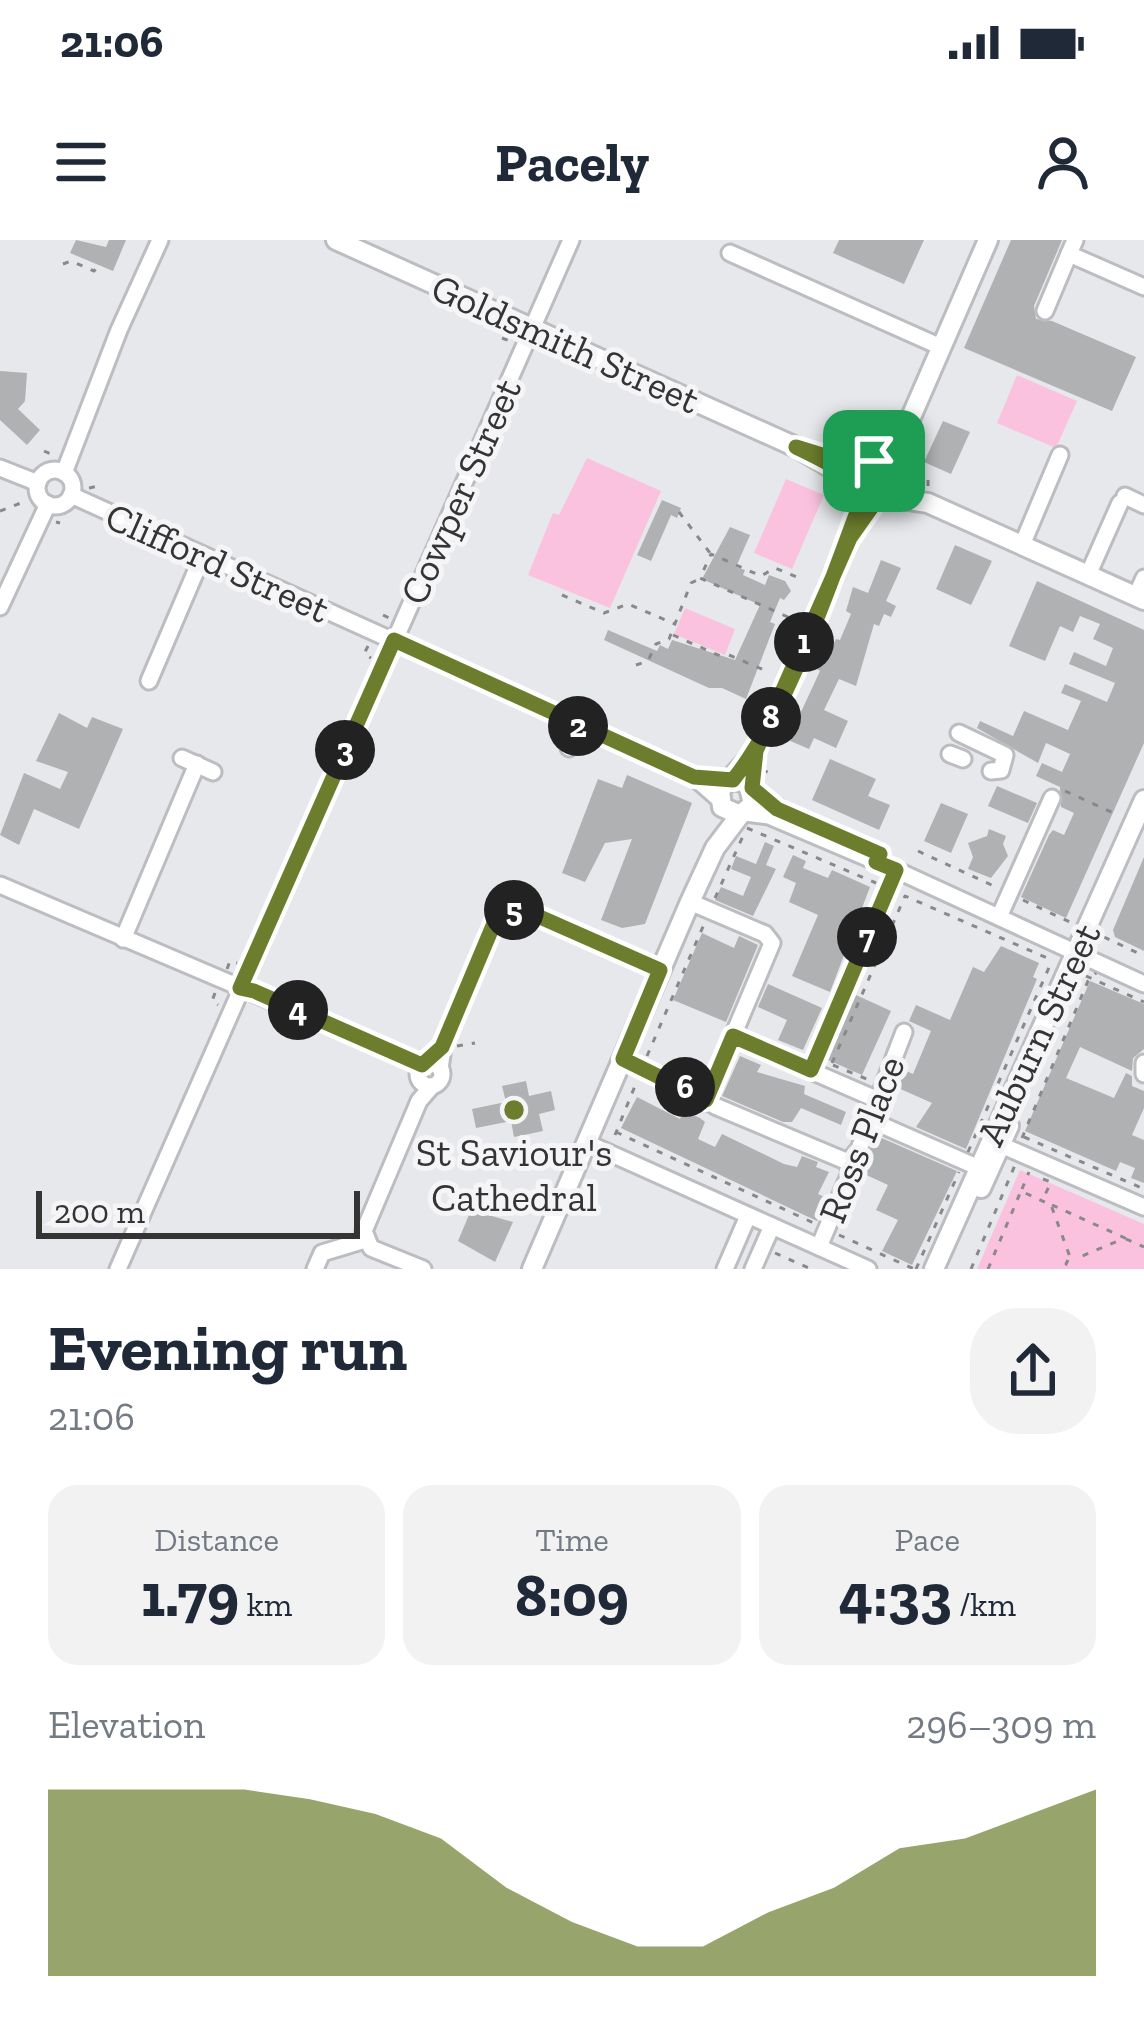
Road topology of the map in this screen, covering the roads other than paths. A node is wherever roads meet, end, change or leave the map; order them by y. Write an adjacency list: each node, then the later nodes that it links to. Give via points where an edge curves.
1 (160, 240): 16 (street)
2 (336, 240): 10 (main road, Goldsmith Street)
3 (571, 240): 10 (street, Cowper Street)
4 (976, 240): 11 (main road)
5 (988, 240): 17 (main road, via 898,447)
6 (1072, 247): 8 (street); 9 (street)
7 (730, 253): 11 (street)
8 (1144, 286)
9 (1045, 311)
10 (533, 328): 12 (main road, Goldsmith Street); 29 (street, Cowper Street)
11 (932, 343): 14 (main road)
12 (796, 447): 14 (main road, Goldsmith Street); 21 (main road, Goldsmith Street)
13 (1060, 454): 24 (street)
14 (871, 462): 17 (main road, Goldsmith Street); 21 (main road)
15 (0, 468): 18 (street)
16 (64, 473): 18 (street, via 49,471); 19 (street)
17 (895, 474): 20 (main road, Goldsmith Street); 21 (main road)
18 (38, 482): 22 (street)
19 (81, 489): 22 (street); 25 (street, Clifford Street)
20 (928, 490): 21 (main road, Goldsmith Street); 24 (main road, Goldsmith Street)
21 (871, 494): 36 (main road)
22 (48, 504): 28 (street)
23 (1144, 505): 26 (street, via 1123,499)
24 (1022, 544): 26 (main road, Goldsmith Street)
25 (202, 557): 29 (street, Clifford Street); 30 (street)
26 (1088, 575): 27 (main road, Goldsmith Street)
27 (1141, 592)
28 (0, 607)
29 (394, 640): 31 (street, Clifford Street); 49 (street, Cowper Street)
30 (149, 681)
31 (578, 726): 33 (street); 36 (street, Clifford Street)
32 (959, 733): 34 (street, via 1005,754 1001,770)
33 (569, 748)
34 (991, 771)
35 (214, 772): 44 (street, via 189,761)
36 (742, 793): 40 (street, Clifford Street); 43 (main road)
37 (1052, 798): 42 (street)
38 (1144, 800): 45 (main road, Auburn Street)
39 (1144, 820): 45 (main road, Auburn Street)
40 (900, 868): 42 (street, Clifford Street); 54 (street)
41 (0, 885): 44 (street)
42 (1001, 901): 45 (street, Clifford Street)
43 (690, 902): 46 (main road); 51 (street, via 772,943)
44 (123, 939): 49 (street)
45 (1091, 950): 47 (street, Clifford Street); 48 (street, Clifford Street); 61 (main road, Auburn Street); 63 (main road, Auburn Street)
46 (660, 970): 52 (main road); 55 (street, via 524,910 503,913 446,1047)
47 (1144, 973)
48 (1144, 984)
49 (240, 988): 55 (street); 70 (street, Cowper Street)
50 (904, 1032): 57 (street, Ross Place)
51 (733, 1036): 54 (street); 58 (street)
52 (623, 1059): 58 (street); 60 (main road)
53 (1144, 1063): 56 (street)
54 (811, 1070): 57 (street)
55 (427, 1073): 67 (street)
56 (1144, 1074)
57 (877, 1092): 59 (street, Ross Place)
58 (706, 1100): 62 (street)
59 (870, 1120): 62 (street, Ross Place); 63 (street)
60 (587, 1143): 65 (street); 73 (main road)
61 (1001, 1145): 64 (street); 77 (main road, Auburn Street)
62 (848, 1162): 68 (street, Ross Place)
63 (970, 1164): 69 (main road, Auburn Street)
64 (1144, 1207)
65 (748, 1216): 66 (street); 74 (street)
66 (772, 1226): 68 (street); 75 (street)
67 (365, 1240): 71 (street, via 322,1253); 72 (street)
68 (819, 1246): 76 (street)
69 (920, 1268)
70 (118, 1269)
71 (315, 1269)
72 (423, 1269)
73 (532, 1269)
74 (725, 1269)
75 (753, 1269)
76 (868, 1269)
77 (944, 1269)

